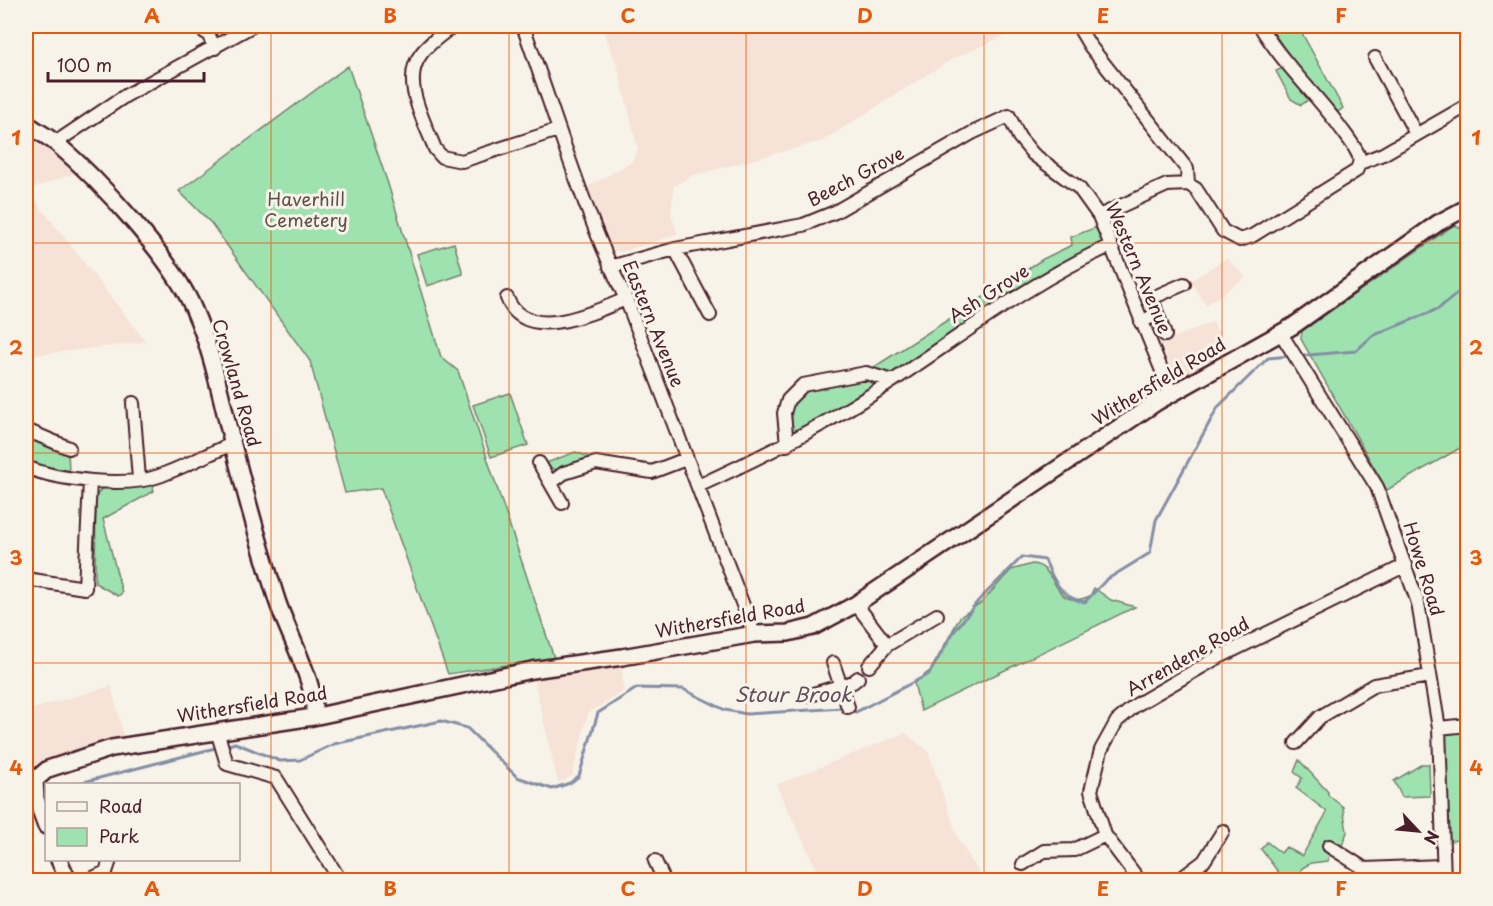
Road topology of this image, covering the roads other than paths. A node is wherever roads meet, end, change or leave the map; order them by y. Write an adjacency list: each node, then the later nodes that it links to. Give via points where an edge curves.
1 (196, 26): 7 (street, via 208,34)
2 (252, 26): 7 (street)
3 (453, 26): 12 (street, via 420,54 412,83 435,149 442,157 462,161)
4 (523, 26): 12 (street, Eastern Avenue)
5 (1078, 26): 16 (street, via 1187,169)
6 (1260, 26): 15 (street, via 1272,46 1312,89 1352,144)
7 (216, 48): 14 (street, via 125,96)
8 (1375, 58): 13 (street)
9 (1467, 105): 13 (street)
10 (1009, 116): 18 (street, Western Avenue, via 1033,154 1079,188); 20 (street, Beech Grove, via 835,212 803,225)
11 (26, 123): 14 (street, Crowland Road)
12 (558, 130): 21 (street, Eastern Avenue)
13 (1416, 134): 15 (street)
14 (55, 143): 34 (street, Crowland Road, via 136,225 193,307 210,352)
15 (1360, 163): 16 (street, via 1350,176 1240,240 1223,231 1196,189)
16 (1188, 184): 18 (street, via 1167,185)
17 (1467, 207): 28 (street, Withersfield Road, via 1437,223)
18 (1099, 216): 19 (street, Western Avenue)
19 (1110, 246): 27 (street, Western Avenue); 30 (street, Ash Grove, via 1049,276)
20 (675, 249): 21 (street, Beech Grove); 26 (street)
21 (610, 267): 24 (street, Eastern Avenue)
22 (1184, 284): 25 (street, via 1152,298)
23 (507, 298): 24 (street, via 511,309 518,313 557,323)
24 (626, 299): 37 (street, Eastern Avenue)
25 (1157, 313): 27 (street); 29 (street)
26 (710, 315)
27 (1141, 323): 31 (street, Western Avenue)
28 (1280, 332): 31 (street, Withersfield Road); 45 (street, Howe Road, via 1377,487)
29 (1165, 335)
30 (892, 381): 35 (street, Ash Grove); 35 (street, via 866,373 803,385 788,400 784,413)
31 (1171, 393): 47 (street, Withersfield Road)
32 (133, 403): 40 (street)
33 (26, 430): 36 (street)
34 (232, 444): 40 (street, via 157,477); 58 (street, Crowland Road, via 281,615 307,674 320,690)
35 (787, 445): 43 (street, Ash Grove)
36 (69, 448)
37 (686, 459): 42 (street, via 652,472 596,463 564,473); 43 (street, Eastern Avenue)
38 (539, 463): 42 (street)
39 (26, 467): 41 (street)
40 (139, 479): 41 (street)
41 (90, 481): 46 (street, via 85,588)
42 (552, 482): 44 (street)
43 (698, 486): 49 (street, Eastern Avenue)
44 (562, 503)
45 (1406, 565): 53 (street, Howe Road, via 1418,603); 66 (street, Arrendene Road, via 1215,659 1136,705 1117,721 1101,750 1091,791)
46 (26, 579)
47 (856, 604): 49 (street, Withersfield Road, via 813,627 788,633); 50 (street)
48 (937, 615): 50 (street)
49 (754, 634): 58 (street, Withersfield Road, via 532,670)
50 (887, 645): 52 (street)
51 (833, 663): 55 (street)
52 (870, 666)
53 (1430, 676): 60 (street, Howe Road); 62 (street, via 1374,685 1320,717)
54 (858, 678): 55 (street)
55 (840, 686): 56 (street); 57 (street)
56 (810, 695)
57 (848, 707)
58 (321, 715): 61 (street, Withersfield Road)
59 (1467, 726): 60 (street)
60 (1439, 728): 72 (street, Howe Road)
61 (217, 732): 63 (street, Withersfield Road, via 112,748); 75 (street, via 227,764 276,778)
62 (1296, 743)
63 (30, 778): 64 (street)
64 (45, 823)
65 (1223, 831): 78 (street, via 1204,861)
66 (1105, 835): 71 (street, via 1074,850 1044,850); 77 (street, Arrendene Road)
67 (1329, 846): 72 (street, via 1365,869)
68 (59, 861): 73 (street)
69 (110, 861): 74 (street, via 106,872)
70 (655, 861): 76 (street)
71 (1023, 864)
72 (1442, 866): 79 (street, Howe Road)
73 (68, 880)
74 (89, 880)
75 (340, 880)
76 (664, 880)
77 (1139, 880)
78 (1179, 880)
79 (1444, 880)

